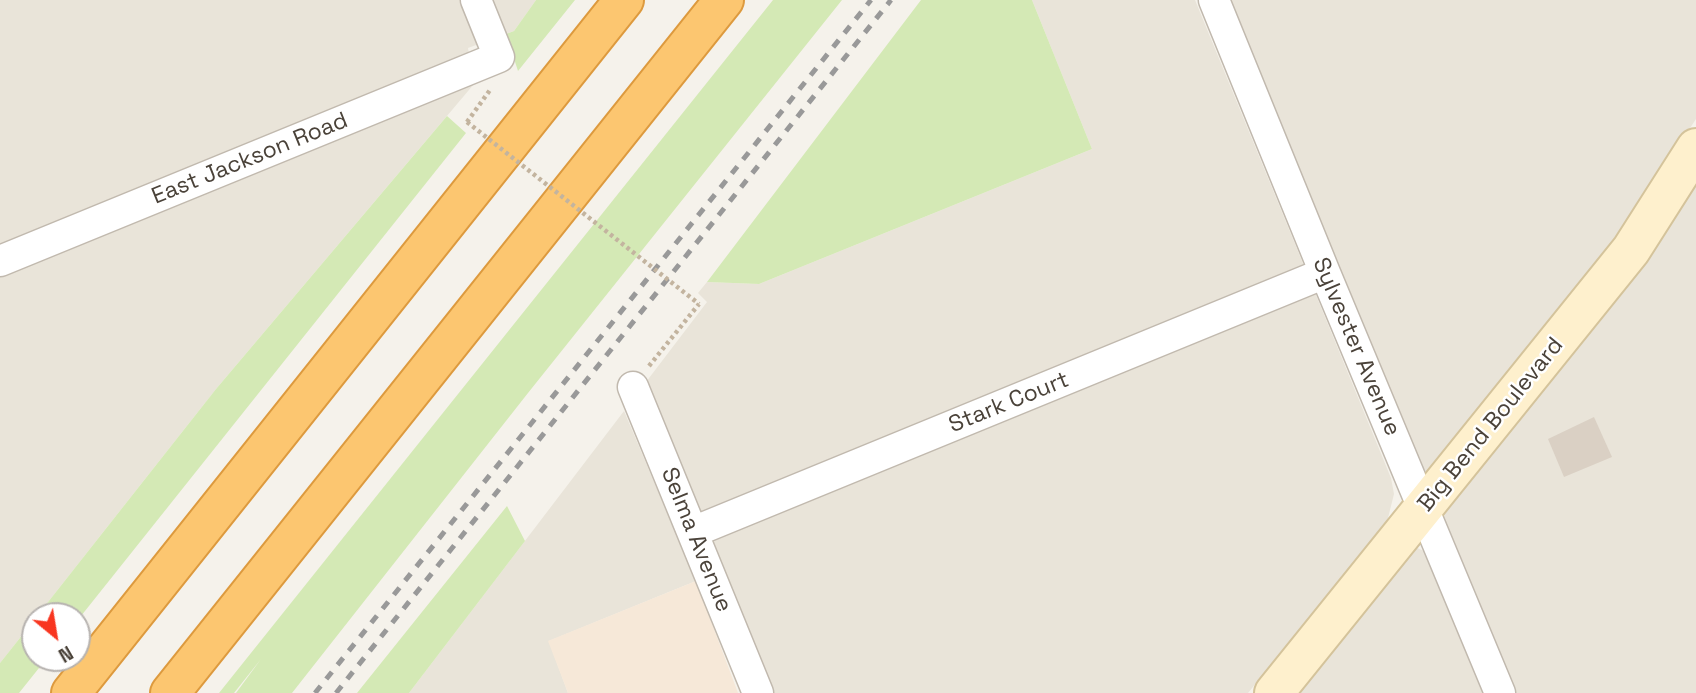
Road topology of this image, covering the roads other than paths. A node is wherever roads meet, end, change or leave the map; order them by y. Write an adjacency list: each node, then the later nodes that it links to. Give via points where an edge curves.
1 (476, 0): 6 (street, East Jackson Road, via 499,57)
2 (624, 0): 11 (highway)
3 (724, 0): 12 (highway)
4 (1214, 0): 7 (street, Sylvester Avenue)
5 (1696, 148): 9 (main road, Big Bend Boulevard, via 1631,250)
6 (0, 261)
7 (1325, 273): 9 (street, Sylvester Avenue); 10 (street, Stark Court)
8 (633, 387): 10 (street, Selma Avenue)
9 (1424, 508): 14 (main road, Big Bend Boulevard); 15 (street, Sylvester Avenue)
10 (693, 532): 13 (street, Selma Avenue)
11 (71, 693)
12 (170, 693)
13 (758, 693)
14 (1274, 693)
15 (1500, 693)

